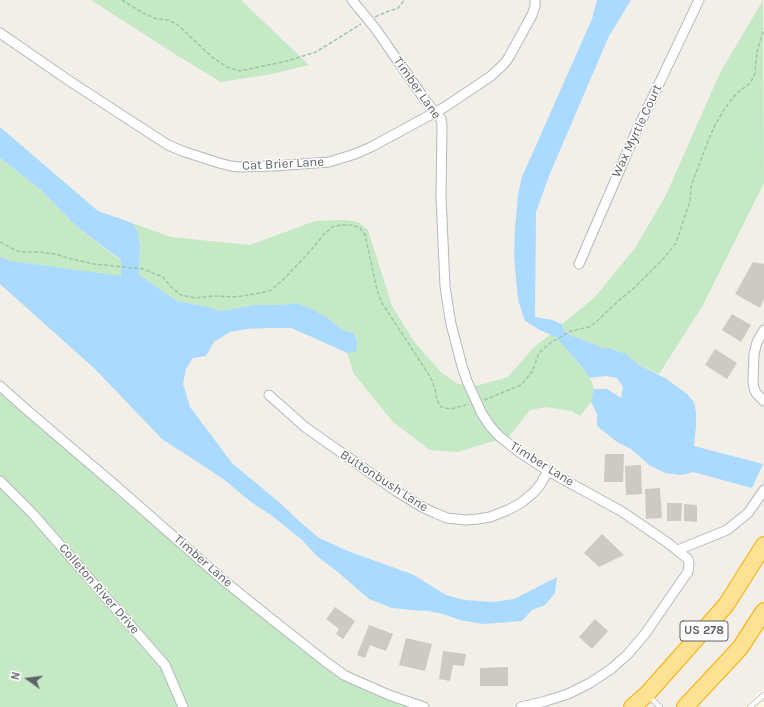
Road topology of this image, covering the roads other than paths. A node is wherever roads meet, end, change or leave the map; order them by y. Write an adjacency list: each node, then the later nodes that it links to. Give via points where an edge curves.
1 (352, 0): 5 (street, Timber Lane)
2 (535, 0): 5 (street, Cat Brier Lane, via 532,15 509,57 500,68)
3 (698, 0): 6 (street, Wax Myrtle Court, via 637,130)
4 (0, 33): 5 (street, Cat Brier Lane, via 165,143 231,166 274,166 339,159 371,147)
5 (436, 112): 11 (street, Timber Lane, via 442,125 444,273 448,306 462,366 476,402 490,426 519,452)
6 (579, 264)
7 (764, 330): 10 (street, via 754,354 753,382 756,393)
8 (0, 386): 20 (street, Timber Lane, via 222,579 326,662 344,675 389,696)
9 (269, 394): 11 (street, Buttonbush Lane, via 305,427 396,491 447,518 478,520 508,510 532,494)
10 (764, 401)
11 (548, 471): 15 (street, Timber Lane, via 621,511)
12 (0, 481): 19 (street, Colleton River Drive, via 32,513 165,665)
13 (764, 490): 15 (street, via 748,513 727,530)
14 (764, 545): 17 (highway, US 278, via 726,605)
15 (678, 550): 21 (street, Timber Lane, via 688,559 688,572 628,654 604,675 579,688 546,701)
16 (764, 611): 24 (highway, US 278, via 740,648)
17 (648, 694): 22 (highway, US 278); 23 (lane)
18 (764, 695): 25 (lane)
19 (182, 707)
20 (424, 707)
21 (521, 707)
22 (632, 707)
23 (660, 707)
24 (684, 707)
25 (750, 707)

